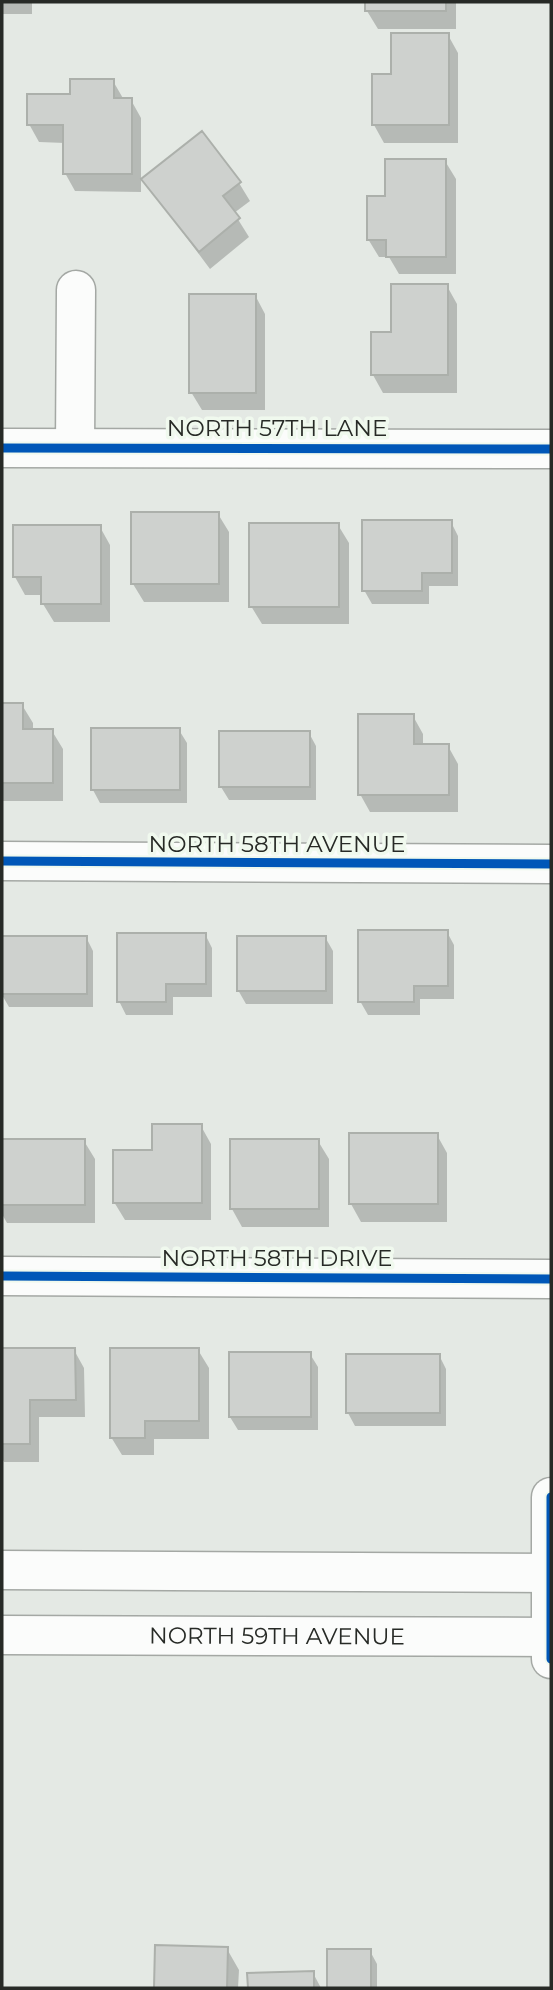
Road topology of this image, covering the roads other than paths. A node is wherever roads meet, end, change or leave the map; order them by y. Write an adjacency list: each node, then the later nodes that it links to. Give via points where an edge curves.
1 (76, 290): 2 (street)
2 (75, 447): 3 (street, NORTH 57TH LANE); 4 (street, NORTH 57TH LANE)
3 (2, 448)
4 (551, 449)
5 (2, 861): 6 (street, NORTH 58TH AVENUE)
6 (551, 864)
7 (2, 1276): 8 (street, NORTH 58TH DRIVE)
8 (551, 1279)
9 (551, 1497): 11 (street)
10 (2, 1570): 11 (street)
11 (551, 1573): 13 (street)
12 (2, 1635): 13 (street, NORTH 59TH AVENUE)
13 (551, 1637): 14 (street)
14 (551, 1658)

